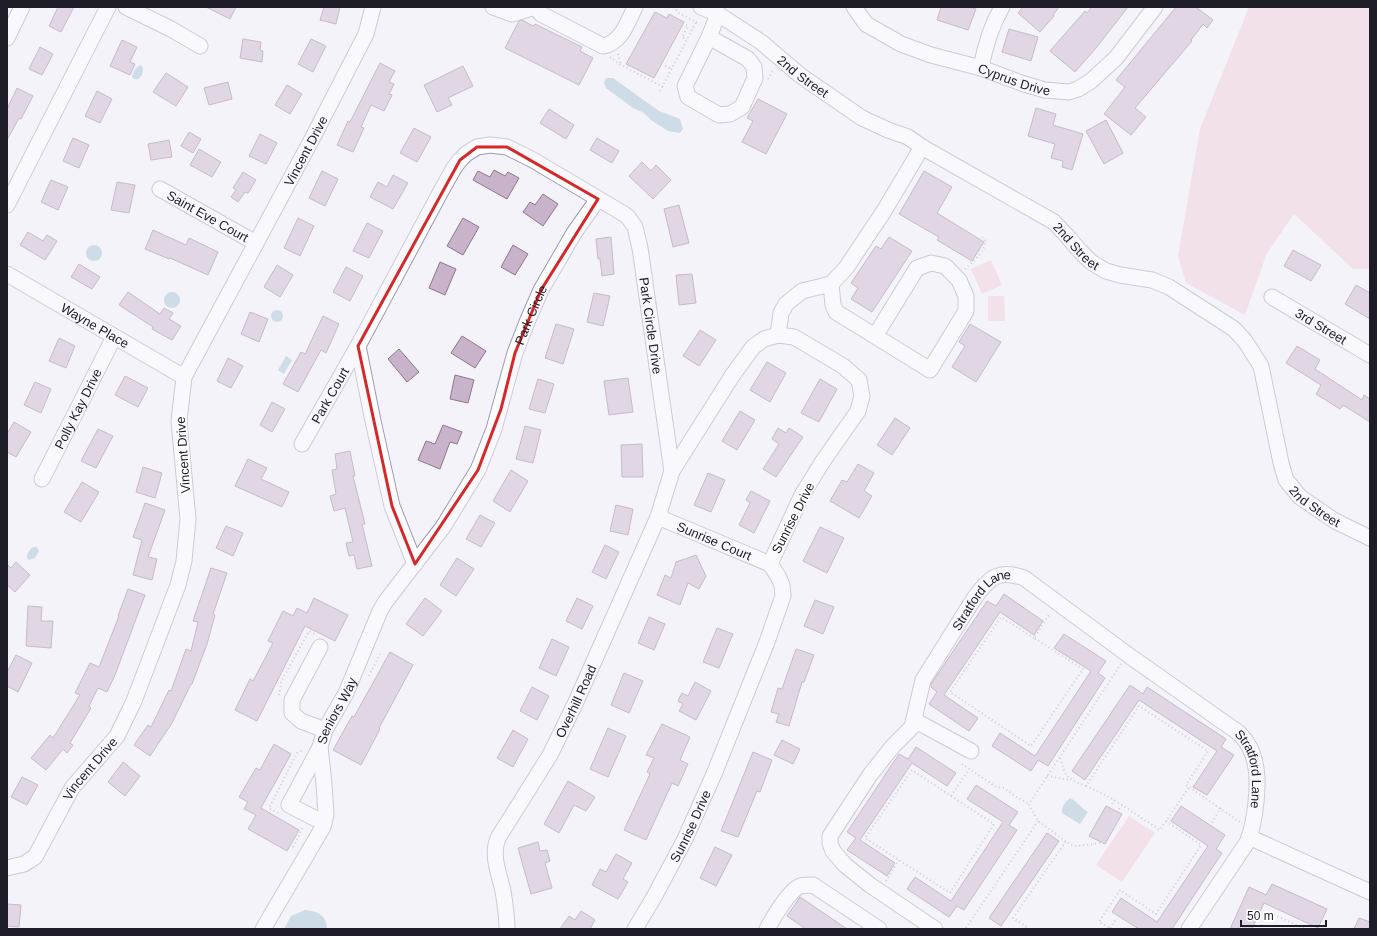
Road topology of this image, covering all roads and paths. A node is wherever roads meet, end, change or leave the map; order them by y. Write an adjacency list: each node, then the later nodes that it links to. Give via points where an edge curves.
1 (22, 7): 17 (street)
2 (108, 7): 31 (street)
3 (126, 7): 19 (street)
4 (374, 7): 33 (street, Vincent Drive, via 366,34)
5 (494, 7): 6 (street, via 512,14)
6 (535, 7): 7 (street, via 541,14 603,46 611,45 620,36)
7 (636, 7)
8 (673, 7): 14 (path)
9 (701, 7): 13 (street, 2nd Street)
10 (854, 7): 24 (street, Cyprus Drive, via 866,24 901,44)
11 (1002, 7): 24 (street, via 993,23)
12 (1155, 7): 24 (street, Cyprus Drive, via 1116,58 1078,90 1045,90)
13 (718, 14): 16 (street); 28 (street, 2nd Street, via 761,42 801,76 855,114 908,137)
14 (696, 22): 16 (path); 18 (path)
15 (686, 25): 18 (path, via 688,26 682,37)
16 (707, 32): 16 (street, via 684,86 688,97 719,115 730,114 742,106 755,78 754,68 748,59)
17 (7, 38)
18 (687, 39): 25 (path)
19 (200, 46)
20 (618, 51): 22 (path)
21 (609, 54): 22 (path)
22 (621, 65): 26 (path)
23 (665, 66): 25 (path)
24 (981, 68)
25 (672, 69): 26 (path)
26 (663, 86): 27 (path)
27 (660, 91)
28 (922, 147): 36 (street, via 884,211 846,268); 48 (street, 2nd Street, via 1054,222 1091,262 1106,271 1152,280 1169,287 1234,329 1261,366 1286,480 1300,497 1335,520)
29 (160, 189): 33 (street, Saint Eve Court)
30 (598, 199): 41 (street, via 534,160 507,147 477,147 466,154 454,168); 45 (street, Park Circle Drive, via 628,217 636,231); 49 (street, Park Circle, via 574,233 541,290 515,353 497,423 478,470 443,527)
31 (7, 205)
32 (982, 237): 34 (path, via 986,241 978,257)
33 (256, 243): 43 (street, Vincent Drive)
34 (962, 271)
35 (7, 274): 40 (street, Wayne Place)
36 (831, 284): 38 (street, via 802,291 786,304 781,313); 39 (street, via 836,312)
37 (1272, 297): 42 (street, 3rd Street)
38 (778, 335): 45 (street, via 764,339 753,347); 50 (street, Sunrise Drive, via 794,337 843,366 859,380 862,396 858,411 802,495)
39 (875, 336): 39 (street, via 917,268 931,263 945,266 960,280 966,296 966,311 930,370)
40 (114, 337): 43 (street, Wayne Place); 46 (street, Polly Kay Drive)
41 (358, 346): 44 (street, Park Court); 49 (street, via 392,506)
42 (1370, 355)
43 (184, 377): 86 (street, Vincent Drive, via 179,421 188,519 184,561 178,585 134,701 117,736 72,788 35,857 24,864)
44 (302, 444)
45 (672, 471): 47 (street, Overhill Road)
46 (42, 479)
47 (658, 517): 50 (street, Sunrise Court); 96 (street, Overhill Road, via 550,755 495,846 495,862 503,892)
48 (1370, 538)
49 (414, 564): 57 (street, Seniors Way, via 380,611 346,692)
50 (770, 564): 97 (street, Sunrise Drive, via 778,576 783,596 767,642 685,839)
51 (1049, 615): 52 (path)
52 (1034, 638): 52 (path, via 1001,617 950,692 1031,746 1083,670)
53 (321, 642): 55 (path, via 309,631 281,682); 57 (street, via 292,700 292,713 301,721)
54 (1123, 662): 61 (path)
55 (279, 695)
56 (914, 720): 60 (street); 81 (street, Stratford Lane, via 923,680 975,596 995,577 1004,574 1024,578 1239,732 1247,742 1255,763 1256,788 1252,827); 100 (street, Stratford Lane, via 912,727 870,775 830,836 830,843 833,851 845,865)
57 (324, 730): 58 (street, Seniors Way)
58 (320, 746): 79 (street, Seniors Way, via 326,814); 79 (street, via 289,805)
59 (304, 750): 75 (path, via 297,753 269,808)
60 (971, 751)
61 (1060, 758): 64 (path); 65 (path)
62 (962, 764): 63 (path)
63 (969, 769): 68 (path); 70 (path)
64 (1047, 776): 65 (path); 70 (path)
65 (1070, 780): 66 (path)
66 (1086, 786): 67 (path, via 1139,706 1208,751 1186,785); 69 (path)
67 (1188, 787): 73 (path); 77 (path)
68 (951, 796): 85 (path, via 912,770 865,838); 85 (path, via 994,824 950,893)
69 (1114, 800): 71 (path); 72 (path)
70 (1029, 804): 76 (path)
71 (1112, 804)
72 (1122, 805): 74 (path); 77 (path, via 1160,830)
73 (1221, 808): 80 (path); 81 (path)
74 (1119, 809)
75 (280, 814)
76 (1038, 821): 82 (path); 93 (path)
77 (1166, 821): 90 (path, via 1201,845 1156,914 1120,890 1099,922)
78 (298, 824): 84 (path, via 304,828)
79 (324, 824): 95 (street, Seniors Way)
80 (1210, 826)
81 (1246, 831): 88 (street); 105 (street, Stratford Lane)
82 (1066, 841): 83 (path, via 1077,846); 102 (path, via 1013,918)
83 (1100, 843)
84 (293, 847)
85 (899, 860): 87 (path)
86 (7, 868)
87 (883, 885)
88 (1370, 892)
89 (1117, 918): 94 (path)
90 (1105, 925): 94 (path); 103 (path)
91 (995, 926): 101 (path)
92 (1128, 926): 104 (path)
93 (966, 928)
94 (1111, 928)
95 (263, 929)
96 (507, 929)
97 (635, 929)
98 (767, 929): 99 (street, via 793,891 801,886 812,885)
99 (878, 929)
100 (935, 929)
101 (993, 929)
102 (1030, 929)
103 (1103, 929)
104 (1126, 929)
105 (1189, 929)
106 (1260, 929): 107 (path, via 1270,913)
107 (1306, 929)

